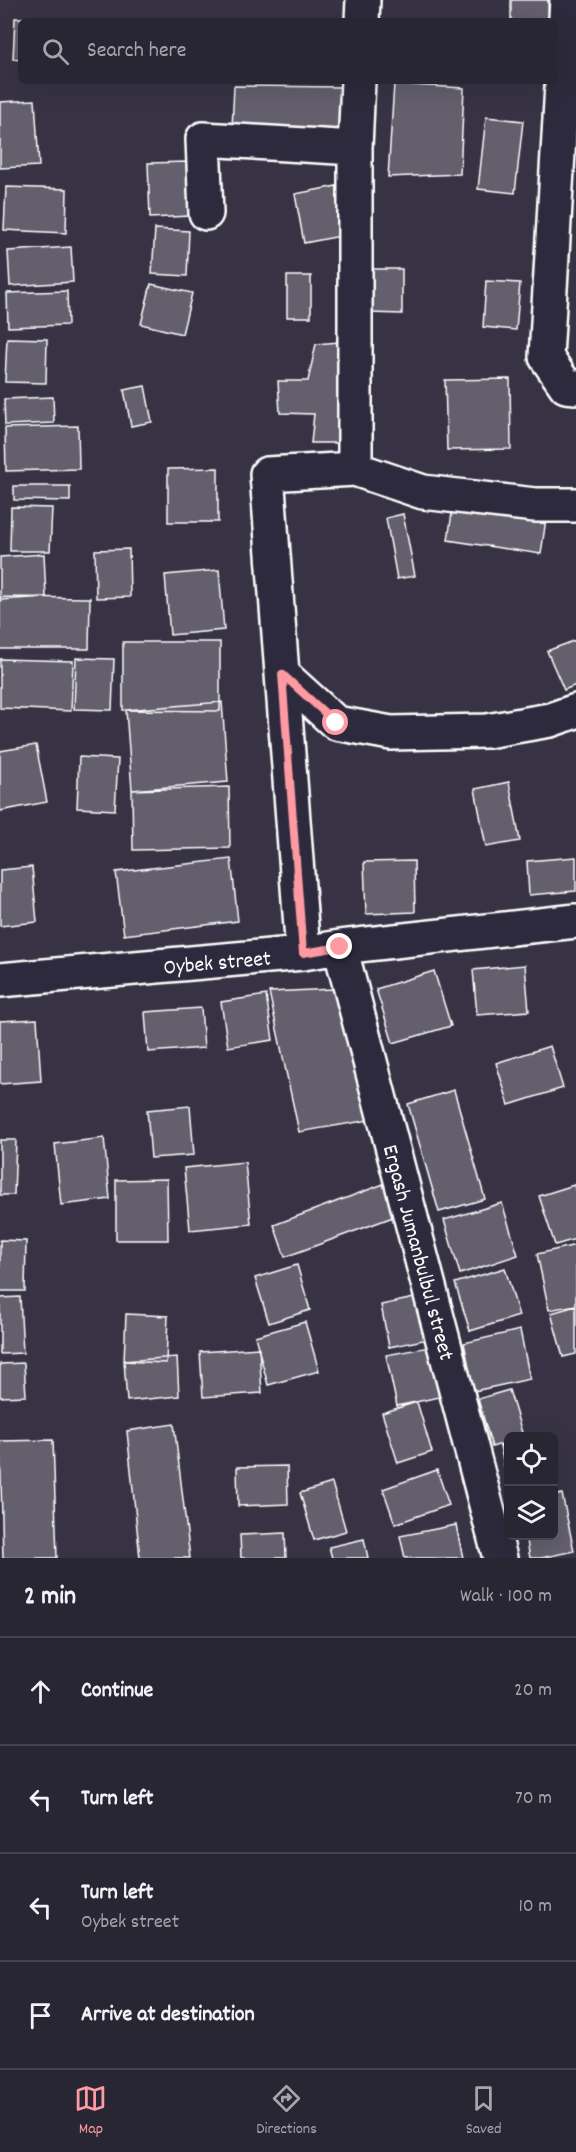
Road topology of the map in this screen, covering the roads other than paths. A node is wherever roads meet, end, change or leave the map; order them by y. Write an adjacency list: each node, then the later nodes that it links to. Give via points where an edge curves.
1 (363, 0): 3 (street)
2 (567, 0): 7 (street, via 546,357 566,386)
3 (362, 18)
4 (358, 84): 5 (street)
5 (355, 148): 6 (street, via 203,139); 8 (street)
6 (206, 213)
7 (576, 387)
8 (356, 469): 9 (street, via 423,492 536,505); 10 (street, via 267,474)
9 (576, 505)
10 (282, 674): 11 (street, via 336,723 391,733 488,731 550,720); 14 (street)
11 (576, 711)
12 (576, 921): 13 (street, Oybek street)
13 (340, 947): 14 (street, Oybek street); 16 (street, Ergash Jumanbulbul street)
14 (303, 953): 15 (street, Oybek street)
15 (0, 980)
16 (500, 1558)

